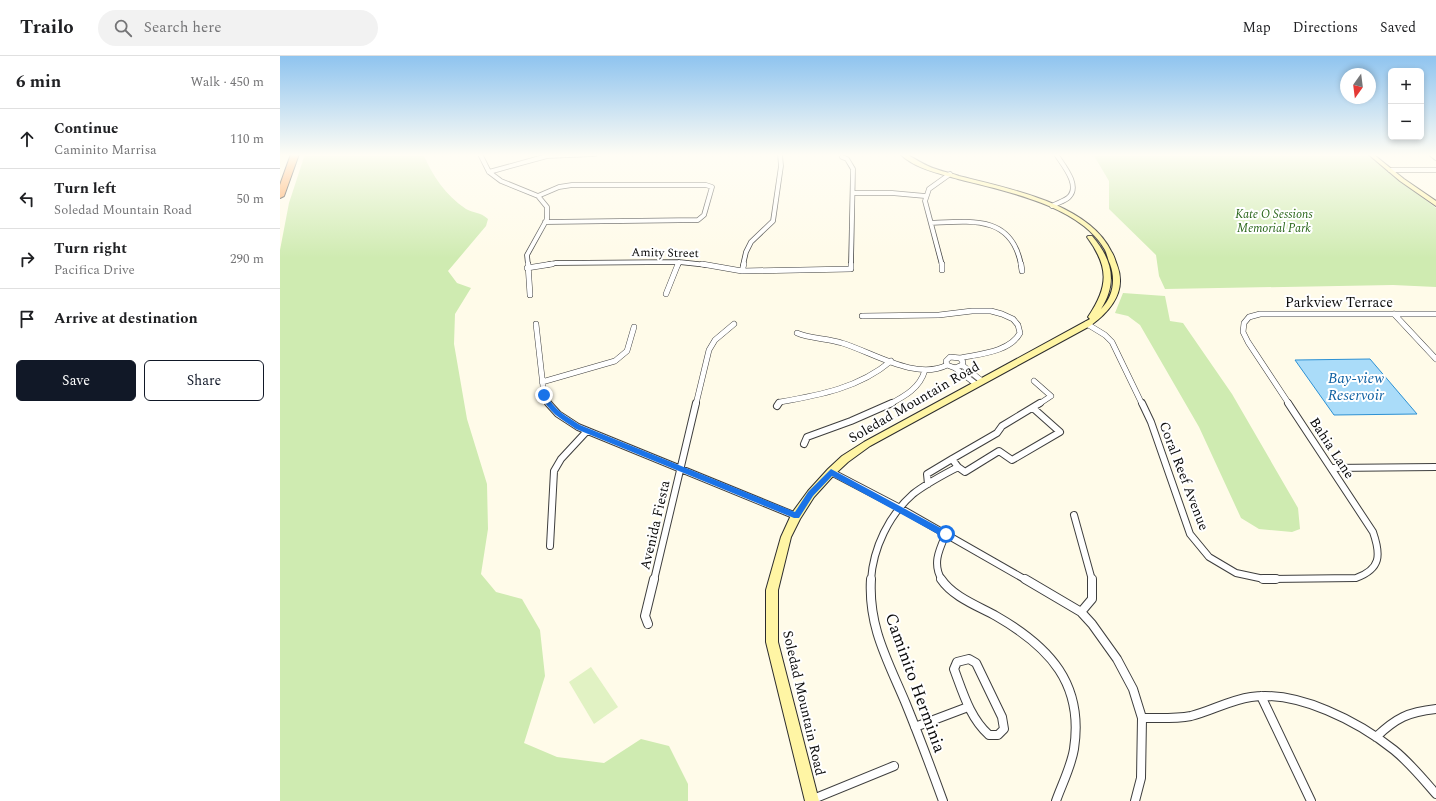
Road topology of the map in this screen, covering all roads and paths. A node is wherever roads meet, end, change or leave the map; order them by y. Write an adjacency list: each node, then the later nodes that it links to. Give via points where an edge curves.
1 (521, 189): 11 (street)
2 (555, 189): 11 (street)
3 (712, 189): 15 (street, via 704,216 698,220)
4 (778, 189): 20 (street, via 773,221 748,246)
5 (853, 189): 10 (street)
6 (929, 189): 12 (street)
7 (1000, 189): 14 (main road, Soledad Mountain Road)
8 (1074, 189): 14 (street, via 1070,197)
9 (1414, 189): 13 (main road)
10 (853, 193): 12 (street); 20 (street, Amity Street, via 851,269)
11 (538, 196): 15 (street, via 547,207)
12 (925, 196): 16 (street)
13 (1436, 204)
14 (1052, 206): 30 (main road, via 1092,238 1106,265 1108,278 1104,298); 30 (main road, Soledad Mountain Road, via 1072,214 1090,229 1112,257 1117,290 1105,311)
15 (545, 222): 18 (street, via 527,255)
16 (931, 223): 19 (street); 21 (street, via 978,223 1003,232 1016,247)
17 (679, 262): 18 (street, Amity Street, via 556,263); 20 (street, Amity Street); 22 (street)
18 (527, 268): 23 (street)
19 (942, 270)
20 (742, 271)
21 (1022, 271)
22 (666, 294)
23 (530, 295)
24 (1394, 314): 25 (street, Parkview Terrace); 27 (street, Parkview Terrace, via 1260,314); 34 (street)
25 (1436, 314)
26 (862, 316): 33 (street, via 939,315 989,311 1009,316 1017,324 1020,330 1012,345)
27 (1244, 320): 51 (street, Bahia Lane, via 1244,335)
28 (536, 324): 41 (street)
29 (734, 324): 50 (street, Avenida Fiesta, via 715,340 709,350)
30 (1088, 324): 42 (main road, Soledad Mountain Road); 59 (street, Coral Reef Avenue, via 1112,342 1151,422 1190,534 1209,556 1236,573 1264,579)
31 (634, 327): 41 (street, via 623,357)
32 (797, 333): 35 (street, via 834,340)
33 (960, 358): 36 (street, via 948,358); 37 (street)
34 (1436, 359)
35 (891, 361): 39 (street); 43 (street, via 882,370 850,385 822,394 780,402)
36 (947, 365): 38 (street); 39 (street)
37 (962, 365): 38 (street); 42 (street)
38 (955, 368): 42 (street)
39 (925, 370): 46 (street, via 921,381 910,394 862,418 807,437)
40 (1034, 381): 44 (street, via 1051,396)
41 (542, 382): 45 (street, via 547,404 558,414)
42 (979, 382): 52 (main road, Soledad Mountain Road, via 867,444)
43 (777, 406)
44 (1033, 408): 47 (street); 48 (street, Caminito Herminia, via 1060,432 1012,460 999,451 965,472)
45 (587, 431): 50 (street); 58 (street, via 561,459 554,471)
46 (804, 444)
47 (952, 460): 48 (street); 53 (street, via 927,474)
48 (958, 467): 53 (street, Caminito Herminia)
49 (1436, 467): 51 (street)
50 (681, 468): 56 (street); 61 (street, Avenida Fiesta, via 645,616)
51 (1331, 468): 59 (street, Bahia Lane, via 1373,532 1378,547 1376,565 1367,574)
52 (831, 472): 54 (street); 56 (main road, Soledad Mountain Road, via 810,494)
53 (928, 484): 54 (street, Caminito Herminia)
54 (900, 508): 57 (street); 66 (street, Caminito Herminia, via 876,548 869,592 874,626)
55 (1074, 515): 60 (street, via 1092,577 1092,599)
56 (796, 516): 70 (main road, Soledad Mountain Road, via 786,538 772,590 772,642)
57 (946, 534): 60 (street); 72 (street, via 936,558 936,570 943,583 950,590 1028,636 1049,654 1067,682 1074,705 1074,750)
58 (550, 546)
59 (1348, 578)
60 (1081, 612): 65 (street, via 1118,659 1133,689)
61 (648, 624)
62 (1261, 696): 65 (street, via 1242,698 1187,717); 67 (street, via 1292,700 1323,709); 74 (street)
63 (968, 707): 63 (street, via 980,727 989,734 998,735 1004,729 1002,717 976,663 969,659 957,662 954,669); 66 (street)
64 (1436, 709): 67 (street, via 1414,711 1394,720)
65 (1142, 718): 73 (street, via 1141,778)
66 (915, 727): 71 (street, Caminito Herminia)
67 (1376, 737): 69 (street, via 1395,751)
68 (894, 766): 70 (street)
69 (1436, 793)
70 (812, 800)
71 (943, 801)
72 (1056, 801)
73 (1135, 801)
74 (1310, 801)

